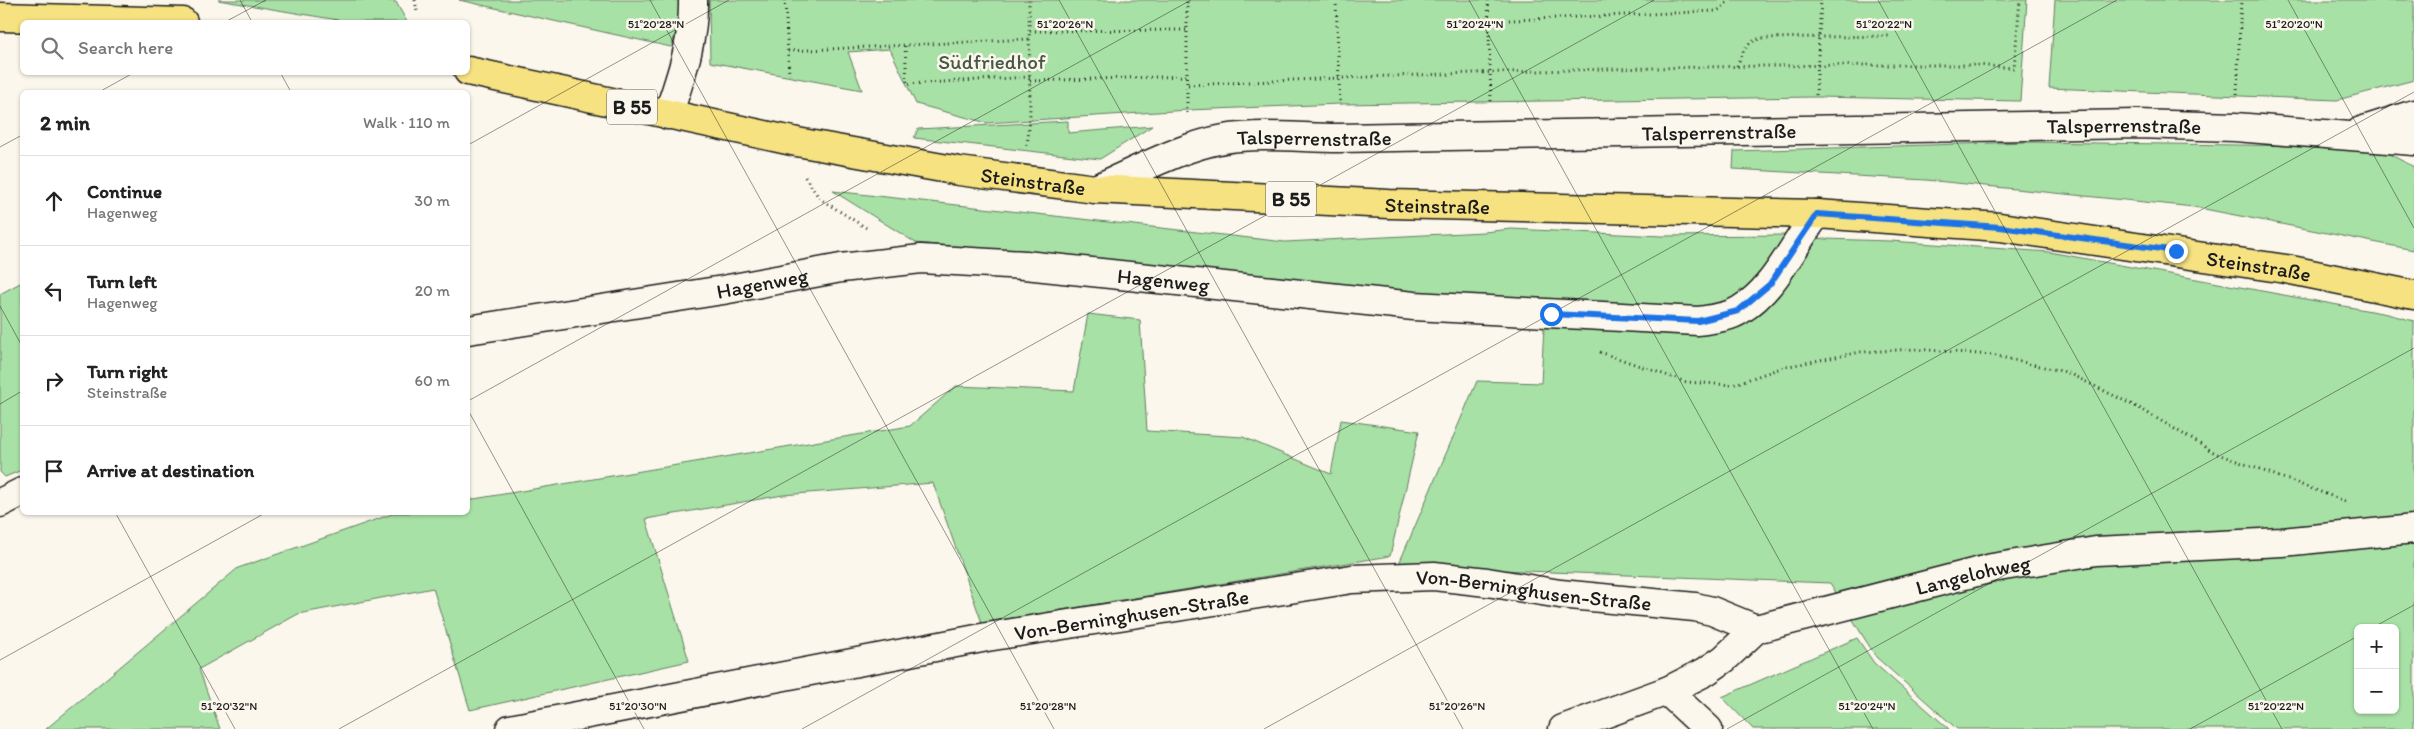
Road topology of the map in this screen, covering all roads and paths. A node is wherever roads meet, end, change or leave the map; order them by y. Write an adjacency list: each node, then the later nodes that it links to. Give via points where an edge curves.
1 (414, 0): 12 (path)
2 (693, 0): 33 (street, via 687,58)
3 (785, 0): 22 (path)
4 (1029, 0): 17 (path)
5 (1187, 0): 16 (path)
6 (1336, 0): 29 (path)
7 (1488, 0): 15 (path)
8 (1729, 0): 15 (path, via 1717,11)
9 (1821, 0): 18 (path)
10 (2020, 0): 23 (path, via 2014,68)
11 (2241, 0): 34 (path)
12 (417, 12)
13 (0, 17): 14 (main road)
14 (110, 20)
15 (1489, 21): 26 (path)
16 (1187, 30): 17 (path); 28 (path)
17 (1030, 31): 20 (path)
18 (1818, 35): 19 (path); 23 (path); 24 (path, via 1751,41)
19 (1889, 36)
20 (1030, 39): 21 (path); 30 (path)
21 (905, 46): 22 (path); 30 (path, via 908,84)
22 (788, 51): 27 (path)
23 (1818, 64): 24 (path); 35 (path)
24 (1737, 66): 26 (path)
25 (470, 71): 33 (main road, Steinstraße / B 55)
26 (1491, 73): 29 (path); 36 (path)
27 (789, 75)
28 (1188, 76): 30 (path); 31 (path)
29 (1338, 78): 31 (path); 38 (path)
30 (1030, 79): 41 (path, via 1030,121)
31 (1188, 85): 40 (path, via 1188,110)
32 (2414, 114): 37 (street, Talsperrenstraße)
33 (668, 115): 41 (main road, Steinstraße / B 55, via 886,159)
34 (2235, 128): 35 (street, Talsperrenstraße, via 2138,124); 37 (street, Talsperrenstraße)
35 (1814, 131): 36 (street, Talsperrenstraße)
36 (1492, 135): 38 (street, Talsperrenstraße)
37 (2350, 135): 39 (street, Talsperrenstraße)
38 (1340, 138): 40 (street, Talsperrenstraße, via 1224,139)
39 (2414, 141)
40 (1177, 153): 43 (street, Talsperrenstraße)
41 (1022, 178): 43 (main road, Steinstraße / B 55)
42 (806, 181): 44 (path)
43 (1095, 188): 45 (main road, Steinstraße / B 55, via 1389,204)
44 (820, 199)
45 (1817, 214): 46 (main road, Steinstraße / B 55, via 2000,227 2286,269); 47 (street, Hagenweg, via 1770,284 1757,297 1738,311 1698,321 1414,306 1025,265 920,259 841,268 713,292)
46 (2414, 295)
47 (470, 330)
48 (1596, 351): 51 (path, via 1686,382 1732,385 1784,367 1861,352 1916,349 1992,355 2066,372 2141,409 2215,453)
49 (20, 493): 50 (street)
50 (0, 503)
51 (2352, 503)
52 (2414, 529): 53 (street, Langelohweg, via 2282,542 2086,553 1992,568)
53 (1756, 629): 54 (street, Langelohweg, via 1724,660); 55 (street, Von-Berninghusen-Straße, via 1695,607 1560,594 1434,576 1352,579 987,637)
54 (1666, 691): 56 (street, Langelohweg); 57 (street)
55 (510, 729)
56 (1563, 729)
57 (1708, 729)

